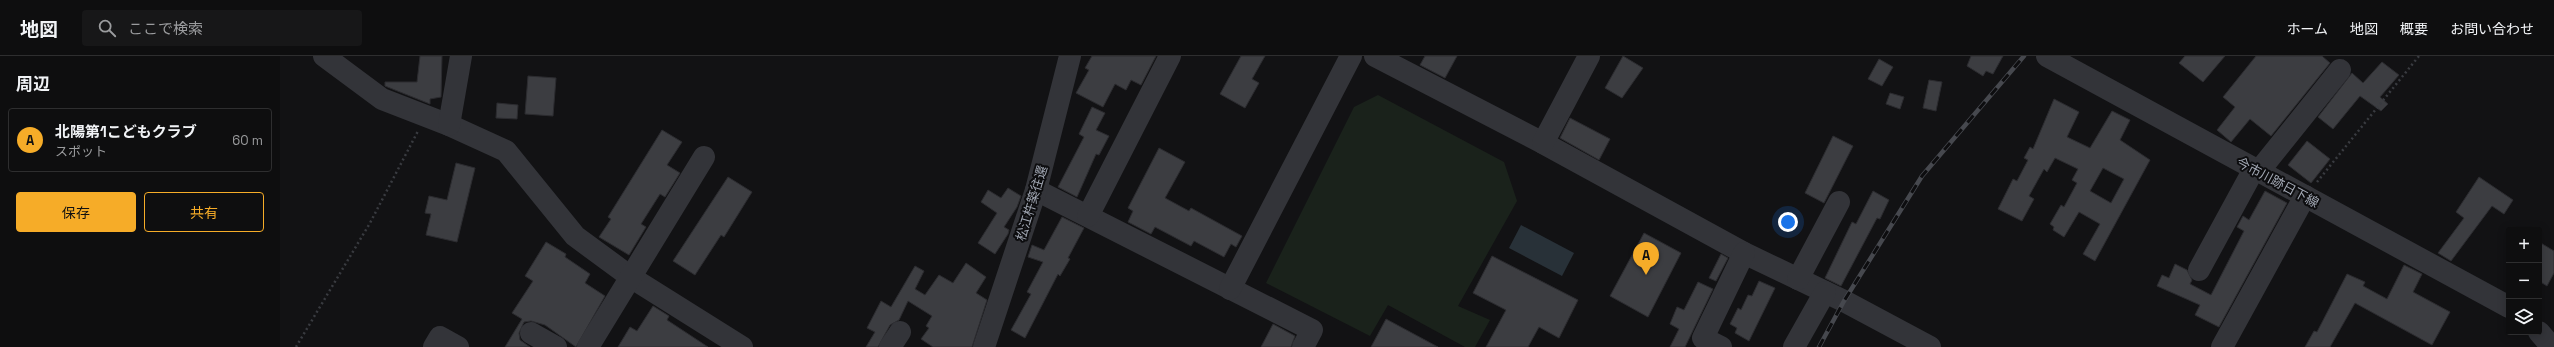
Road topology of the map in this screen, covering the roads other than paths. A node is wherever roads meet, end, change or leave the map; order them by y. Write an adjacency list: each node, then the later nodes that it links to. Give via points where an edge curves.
1 (324, 56): 10 (street, via 382,99)
2 (461, 56): 10 (street)
3 (1070, 56): 14 (street, 松江杵築往還)
4 (1170, 56): 17 (street)
5 (1351, 56): 22 (street)
6 (1375, 56): 11 (street)
7 (1589, 56): 11 (street)
8 (2051, 57): 13 (street, 今市川跡日下線)
9 (2340, 70): 13 (street)
10 (449, 125): 20 (street, via 506,151 575,236)
11 (1543, 143): 18 (street)
12 (704, 157): 20 (street)
13 (2256, 170): 15 (street, 今市川跡日下線); 19 (street)
14 (1036, 190): 17 (street); 32 (street, 松江杵築往還)
15 (2305, 196): 24 (street, 今市川跡日下線); 37 (street)
16 (1839, 202): 21 (street)
17 (1088, 216): 22 (street)
18 (1744, 253): 21 (street); 34 (street, via 1703,338)
19 (2199, 270)
20 (632, 278): 30 (street); 31 (street)
21 (1798, 279): 23 (street)
22 (1230, 289): 33 (street, via 1312,330)
23 (1825, 292): 35 (street); 36 (street)
24 (2506, 305)
25 (531, 333): 29 (street)
26 (2542, 335): 38 (street)
27 (434, 347): 28 (street, via 440,337)
28 (458, 347)
29 (556, 347)
30 (588, 347)
31 (742, 347)
32 (984, 347)
33 (1303, 347)
34 (1721, 347)
35 (1794, 347)
36 (1930, 347)
37 (2222, 347)
38 (2552, 347)

